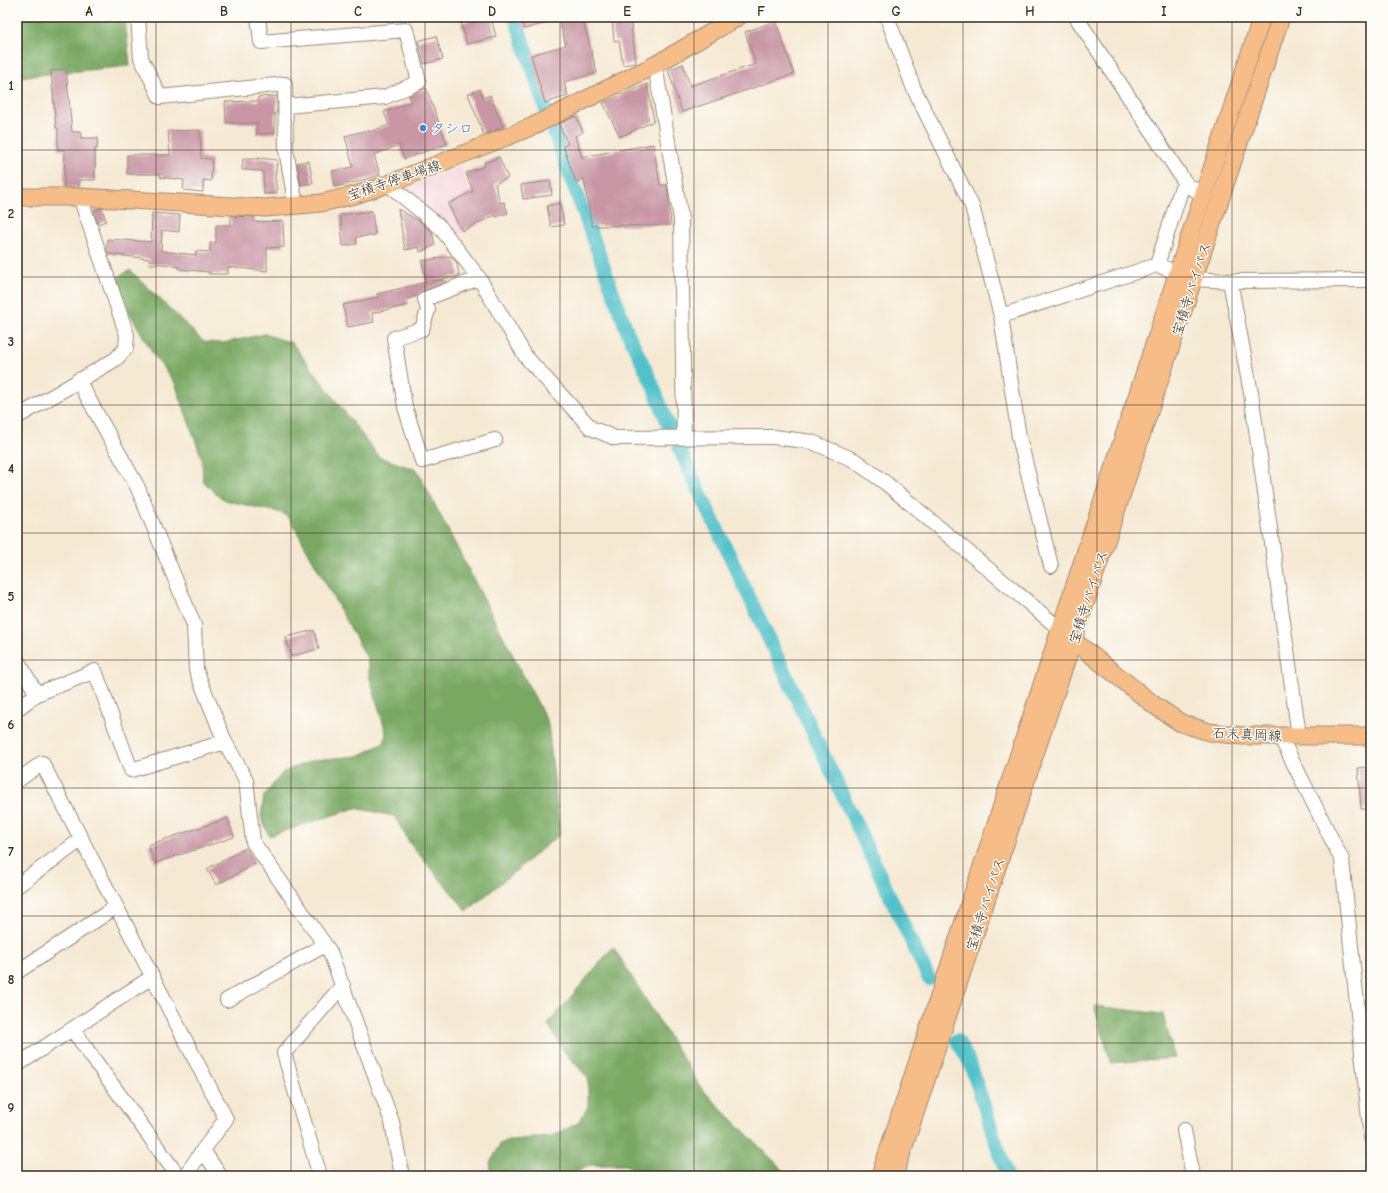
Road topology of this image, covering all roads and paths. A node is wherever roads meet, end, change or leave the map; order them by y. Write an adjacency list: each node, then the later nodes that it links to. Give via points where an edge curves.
1 (138, 17): 9 (street, via 141,58 160,97 285,84)
2 (258, 17): 9 (street, via 261,42 406,30 419,82 386,97)
3 (738, 17): 8 (main road, 宝積寺停車場線)
4 (887, 17): 21 (street, via 914,89 972,206)
5 (1076, 17): 11 (street)
6 (1262, 17): 12 (main road, 宝積寺バイパス)
7 (1281, 17): 17 (main road, 宝積寺バイパス)
8 (655, 65): 10 (main road, 宝積寺停車場線, via 531,127); 24 (street, via 681,219)
9 (287, 106): 15 (street, via 286,150)
10 (388, 184): 15 (main road, 宝積寺停車場線, via 355,195); 18 (street, via 440,227)
11 (1185, 184): 12 (street, via 1190,189); 16 (street)
12 (1204, 193): 17 (main road, 宝積寺バイパス)
13 (17, 197): 14 (main road, 宝積寺停車場線)
14 (80, 197): 15 (main road, 宝積寺停車場線, via 266,208); 22 (street, via 127,335 126,348 116,359)
15 (296, 206)
16 (1157, 266): 17 (street); 21 (street)
17 (1186, 277): 20 (street); 27 (main road, 宝積寺バイパス)
18 (479, 278): 24 (street, via 526,357 591,428 615,438); 25 (street, via 425,299 428,310 422,329 394,338 405,407 422,461)
19 (1371, 280): 20 (street)
20 (1230, 281): 32 (street, via 1251,393)
21 (1001, 316): 26 (street, via 1019,437)
22 (78, 380): 23 (street); 34 (street, via 136,486 194,625 196,670)
23 (17, 418)
24 (684, 436): 27 (street, via 774,437 812,442 854,460 887,484)
25 (495, 440)
26 (1051, 566)
27 (1067, 636): 31 (main road, 石末真岡線, via 1154,705 1181,722 1225,735); 54 (main road, 宝積寺バイパス); 55 (main road, 宝積寺バイパス)
28 (17, 660): 29 (street)
29 (37, 694): 30 (street); 34 (street, via 95,671 131,770)
30 (17, 708)
31 (1280, 736): 32 (main road, 石末真岡線); 47 (street, via 1342,860)
32 (1299, 736): 33 (main road, 石末真岡線)
33 (1371, 736)
34 (225, 742): 39 (street, via 246,780 253,842)
35 (17, 781): 36 (street, via 42,763)
36 (82, 839): 37 (street); 38 (street)
37 (17, 886)
38 (116, 907): 40 (street); 41 (street)
39 (325, 945): 42 (street); 43 (street)
40 (17, 972)
41 (152, 977): 44 (street); 48 (street, via 226,1120)
42 (343, 985): 52 (street, via 284,1053); 53 (street, via 392,1122)
43 (227, 1000)
44 (72, 1029): 45 (street); 49 (street)
45 (17, 1064)
46 (1184, 1130): 56 (street)
47 (1371, 1138)
48 (203, 1150): 50 (street); 51 (street)
49 (178, 1176)
50 (185, 1176)
51 (220, 1176)
52 (320, 1176)
53 (402, 1176)
54 (880, 1176)
55 (894, 1176)
56 (1193, 1176)

